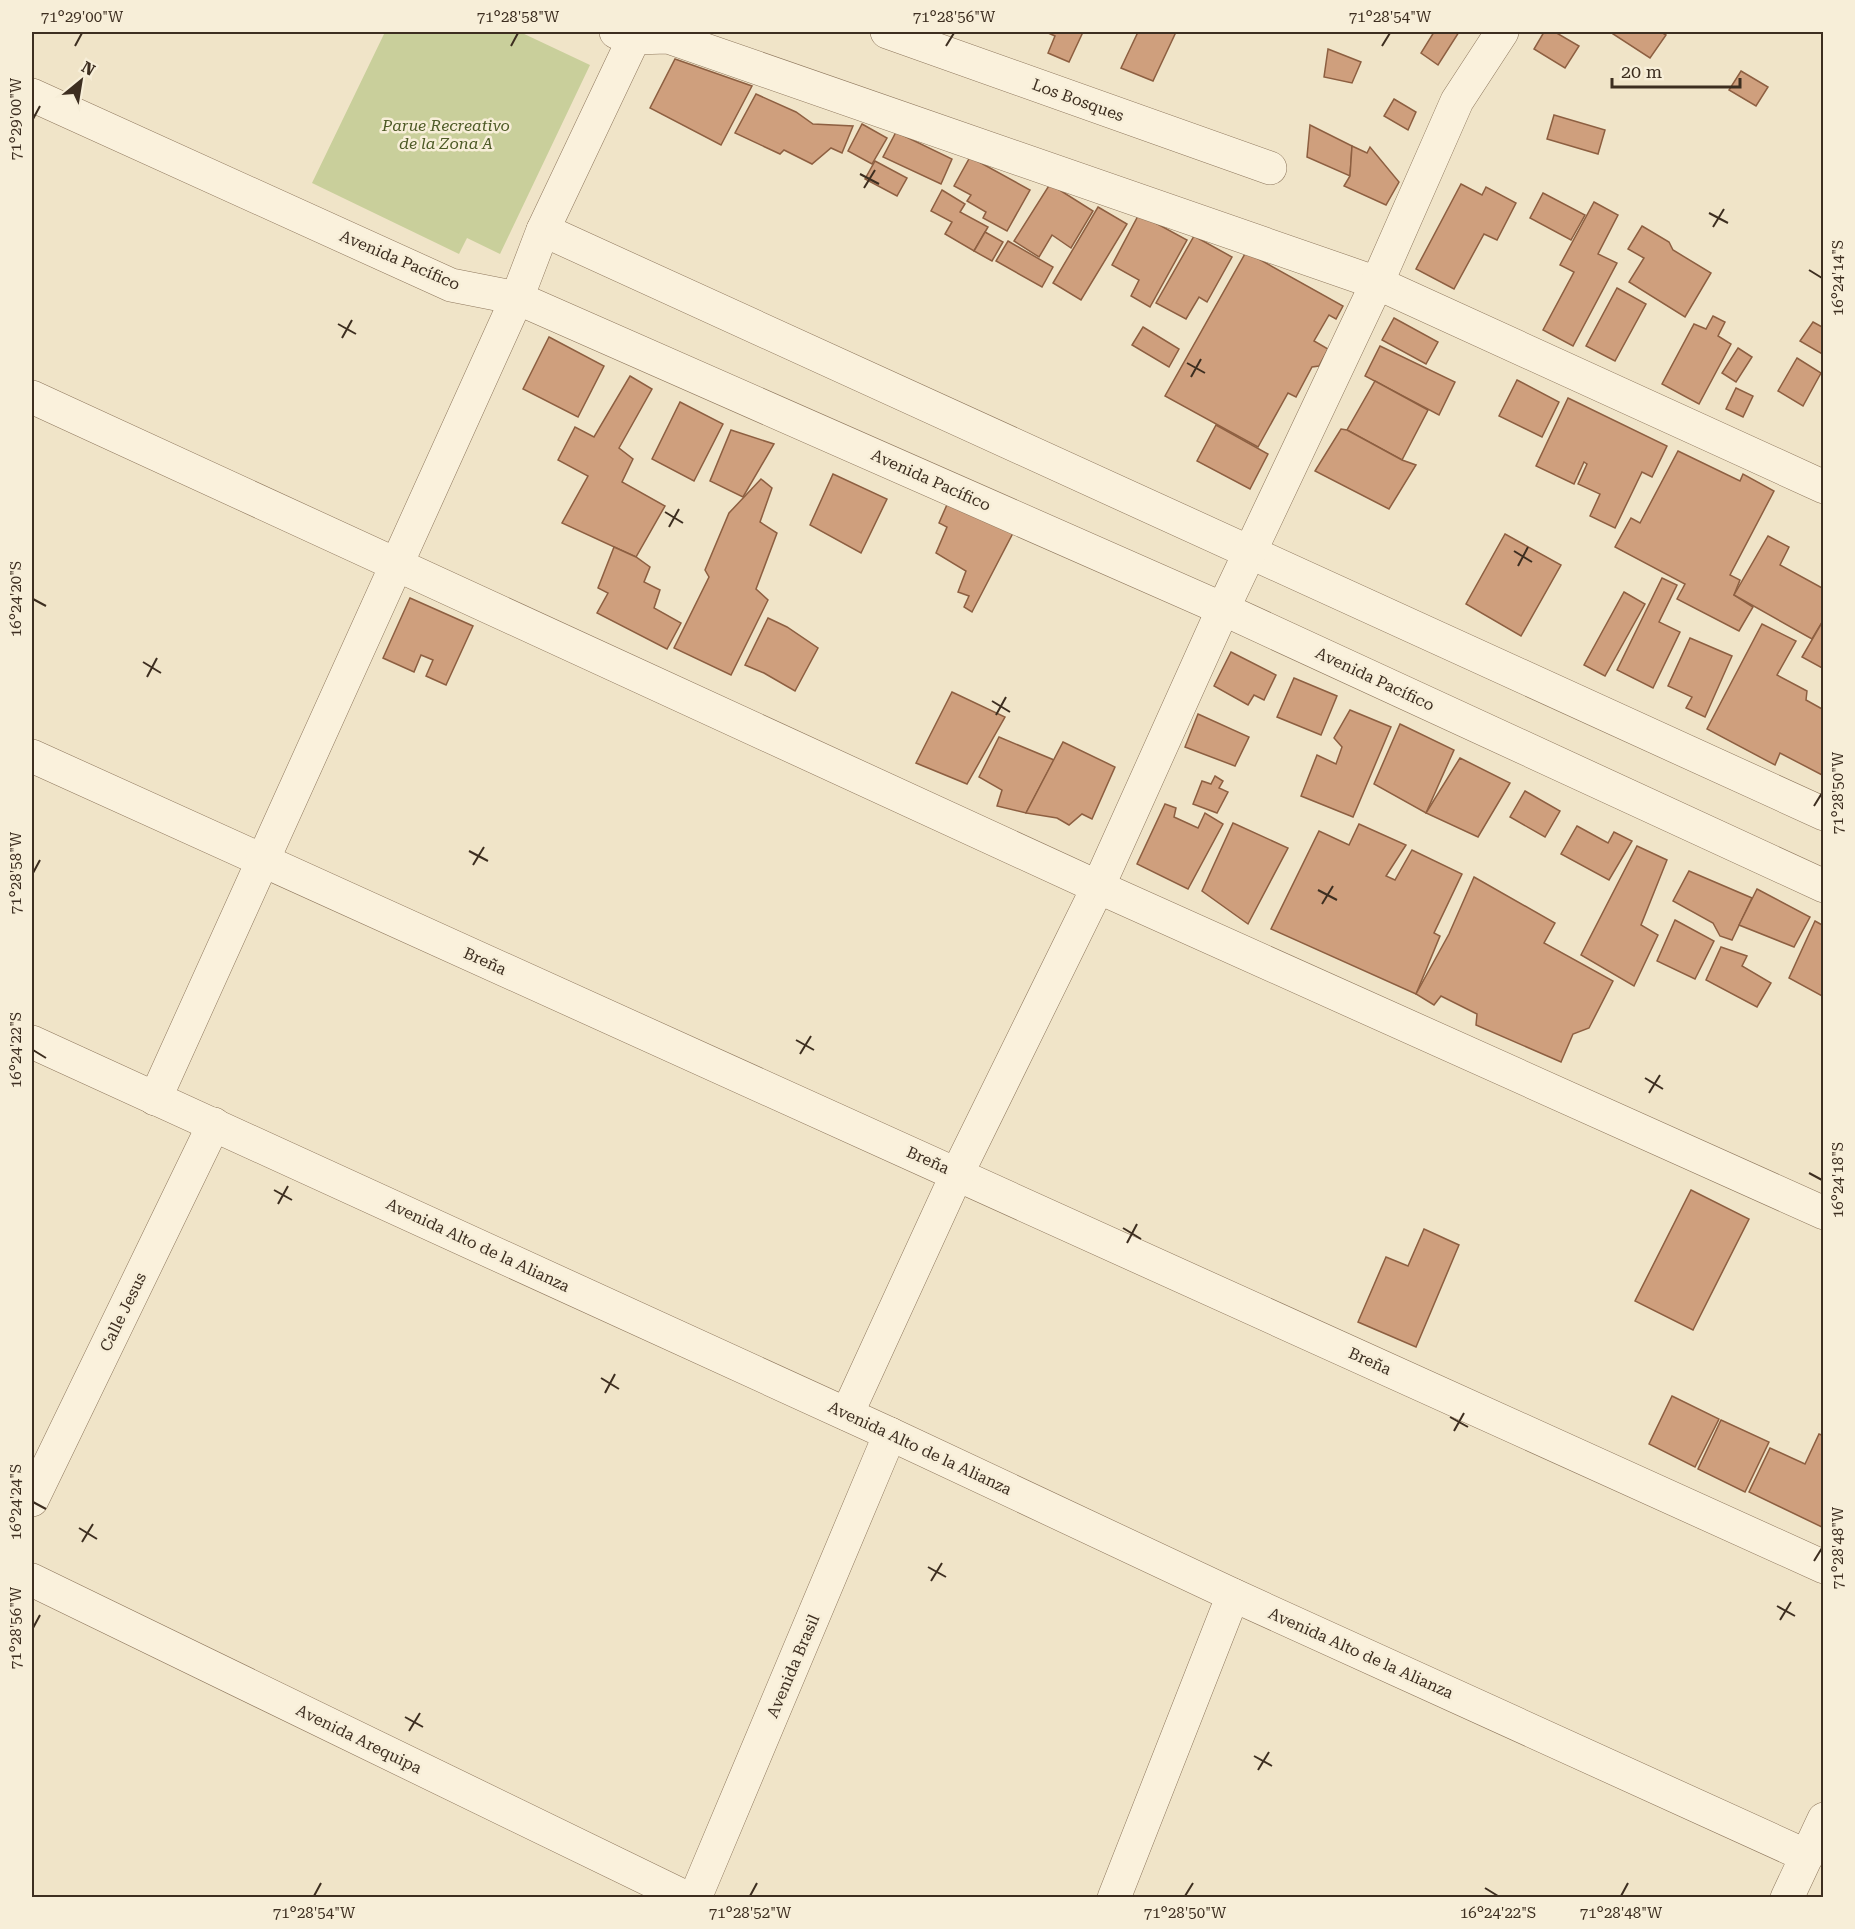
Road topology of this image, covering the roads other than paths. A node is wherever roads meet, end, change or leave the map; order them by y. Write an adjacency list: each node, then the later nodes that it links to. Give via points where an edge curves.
1 (887, 32): 5 (street, Los Bosques)
2 (1503, 32): 7 (street, via 1457,101)
3 (625, 35): 6 (street); 7 (street, via 668,38)
4 (32, 95): 8 (street, Avenida Pacífico, via 451,285)
5 (1270, 168)
6 (543, 230): 8 (street); 11 (street)
7 (1377, 284): 10 (street); 11 (street)
8 (517, 298): 12 (street); 13 (street, Avenida Pacífico)
9 (32, 397): 12 (street)
10 (1824, 487)
11 (1250, 552): 13 (street); 15 (street)
12 (396, 565): 16 (street); 18 (street)
13 (1223, 609): 17 (street, Avenida Pacífico); 18 (street)
14 (32, 756): 16 (street, Breña)
15 (1824, 814)
16 (262, 861): 20 (street); 22 (street, Breña)
17 (1824, 886)
18 (1098, 887): 22 (street); 23 (street)
19 (32, 1042): 20 (street, Avenida Alto de la Alianza)
20 (154, 1098): 21 (street, Avenida Alto de la Alianza)
21 (214, 1124): 24 (street, Avenida Alto de la Alianza); 26 (street, Calle Jesus)
22 (957, 1174): 24 (street); 27 (street, Breña)
23 (1824, 1213)
24 (847, 1414): 25 (street, Avenida Alto de la Alianza)
25 (890, 1434): 29 (street, Avenida Alto de la Alianza); 33 (street, Avenida Brasil)
26 (32, 1500)
27 (1824, 1567)
28 (32, 1580): 32 (street, Avenida Arequipa)
29 (1233, 1595): 31 (street, Avenida Alto de la Alianza); 34 (street)
30 (1824, 1819): 31 (street)
31 (1807, 1856): 35 (street)
32 (687, 1898)
33 (695, 1898)
34 (1114, 1898)
35 (1787, 1898)

